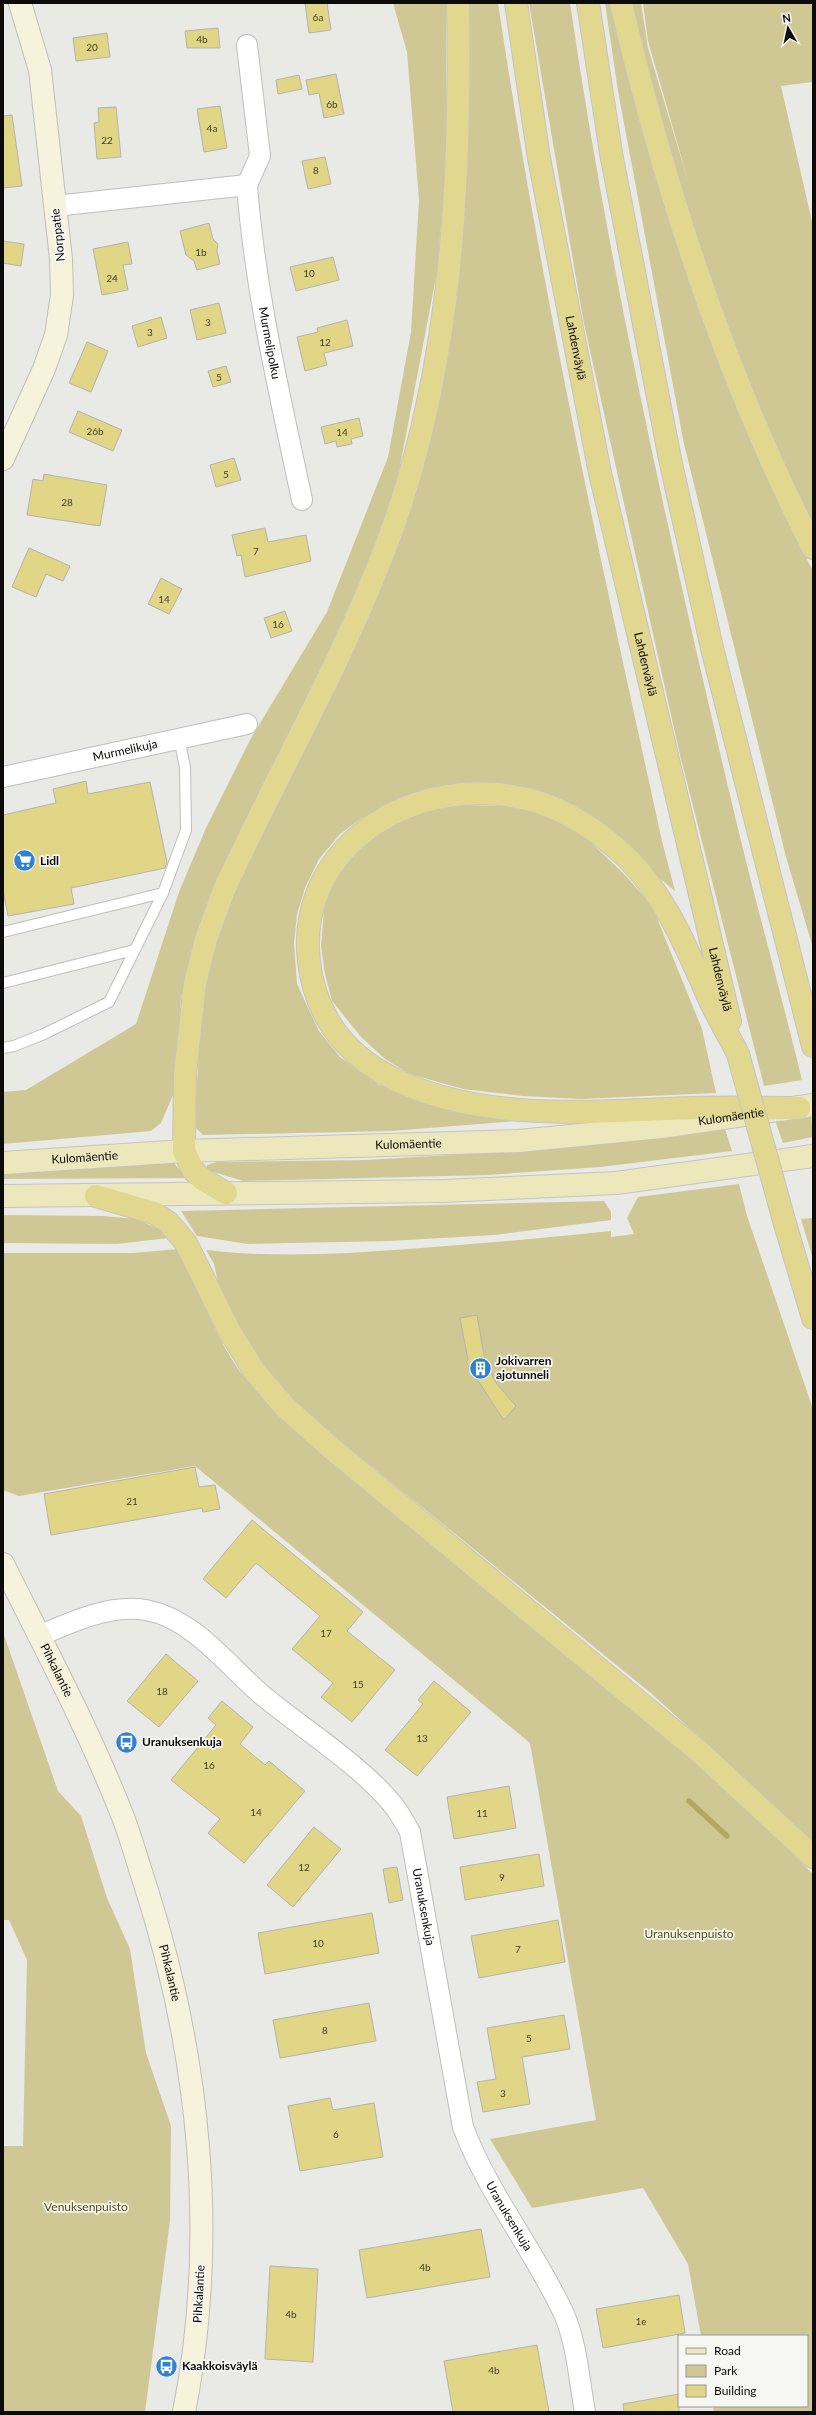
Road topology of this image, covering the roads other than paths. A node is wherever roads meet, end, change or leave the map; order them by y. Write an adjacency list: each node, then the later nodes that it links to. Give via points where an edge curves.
1 (20, 3): 8 (street, Norppatie, via 40,70)
2 (458, 3): 23 (highway, via 457,150 450,260 444,314 422,426 389,537 364,601 242,850 206,939 195,983 189,1027)
3 (516, 3): 21 (highway, Lahdenväylä, via 539,158 600,473)
4 (588, 3): 19 (highway, via 611,153 670,459 712,648)
5 (621, 3): 11 (highway, via 649,115 703,288 732,368)
6 (247, 45): 7 (street, Murmelipolku, via 260,156)
7 (248, 185): 8 (street); 10 (street, Murmelipolku, via 250,228 261,307)
8 (55, 206): 9 (street, Norppatie, via 62,295 56,335 44,369)
9 (3, 459)
10 (302, 500)
11 (813, 548)
12 (247, 724): 13 (street, Murmelikuja)
13 (179, 738): 14 (street, Murmelikuja); 15 (lane, via 185,767 186,830)
14 (3, 777)
15 (163, 893): 16 (lane); 17 (lane)
16 (3, 932)
17 (134, 950): 18 (lane); 20 (lane, via 109,1002 44,1034)
18 (3, 983)
19 (812, 1043)
20 (3, 1048)
21 (738, 1054): 22 (highway, via 672,920 648,883 626,858 594,830 568,814 537,802 510,796 469,794 438,798 386,815 365,828 346,845 318,888 307,933 311,974 317,997 325,1016 352,1053 376,1070 398,1081 451,1099 521,1109 577,1111); 29 (highway, Lahdenväylä, bridge)
22 (806, 1106): 23 (main road, Kulomäentie, via 661,1127 519,1141)
23 (184, 1151): 25 (main road, Kulomäentie); 26 (highway, via 193,1170 202,1179)
24 (813, 1156): 26 (main road, via 616,1183 443,1191)
25 (3, 1163)
26 (226, 1193): 28 (main road)
27 (3, 1196): 28 (main road)
28 (96, 1196): 32 (highway, via 154,1213 168,1222 186,1243 230,1332 255,1372 284,1406 331,1448 702,1754)
29 (813, 1318)
30 (3, 1564): 31 (street, Pihkalantie)
31 (39, 1636): 33 (street, Pihkalantie, via 68,1692 124,1819 161,1933 184,2036 198,2140 201,2245 200,2310); 34 (street, Uranuksenkuja, via 82,1618 113,1612 146,1610 170,1617 201,1638 262,1694 370,1782 394,1806 410,1832 463,2127 485,2177 544,2276 564,2316 572,2341)
32 (813, 1857)
33 (184, 2412)
34 (584, 2412)

